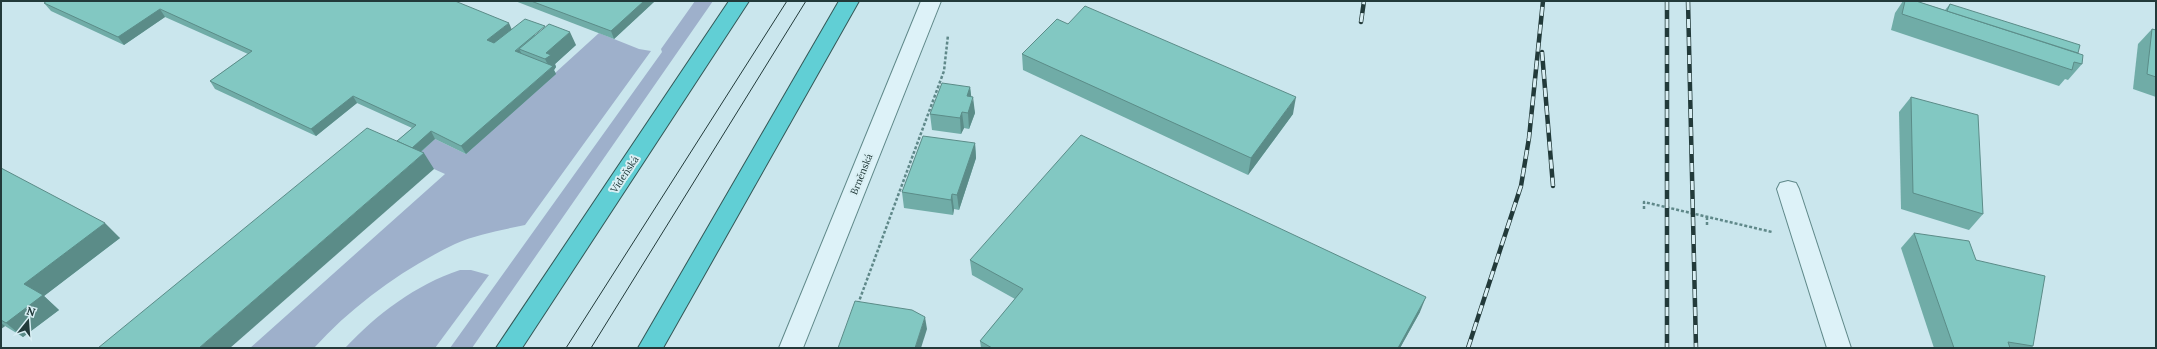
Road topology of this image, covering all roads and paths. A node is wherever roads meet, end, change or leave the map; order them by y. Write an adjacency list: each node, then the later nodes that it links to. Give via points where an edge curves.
1 (740, 1): 11 (highway, Vídeňská)
2 (849, 1): 12 (highway)
3 (931, 1): 13 (street, Brněnská)
4 (949, 31): 10 (path, via 944,71)
5 (1788, 189): 9 (street)
6 (1644, 209): 7 (path, via 1644,202)
7 (1707, 217): 8 (path); 9 (path)
8 (1707, 226)
9 (1804, 239): 14 (street)
10 (856, 310)
11 (508, 348)
12 (650, 348)
13 (791, 348)
14 (1839, 348)

